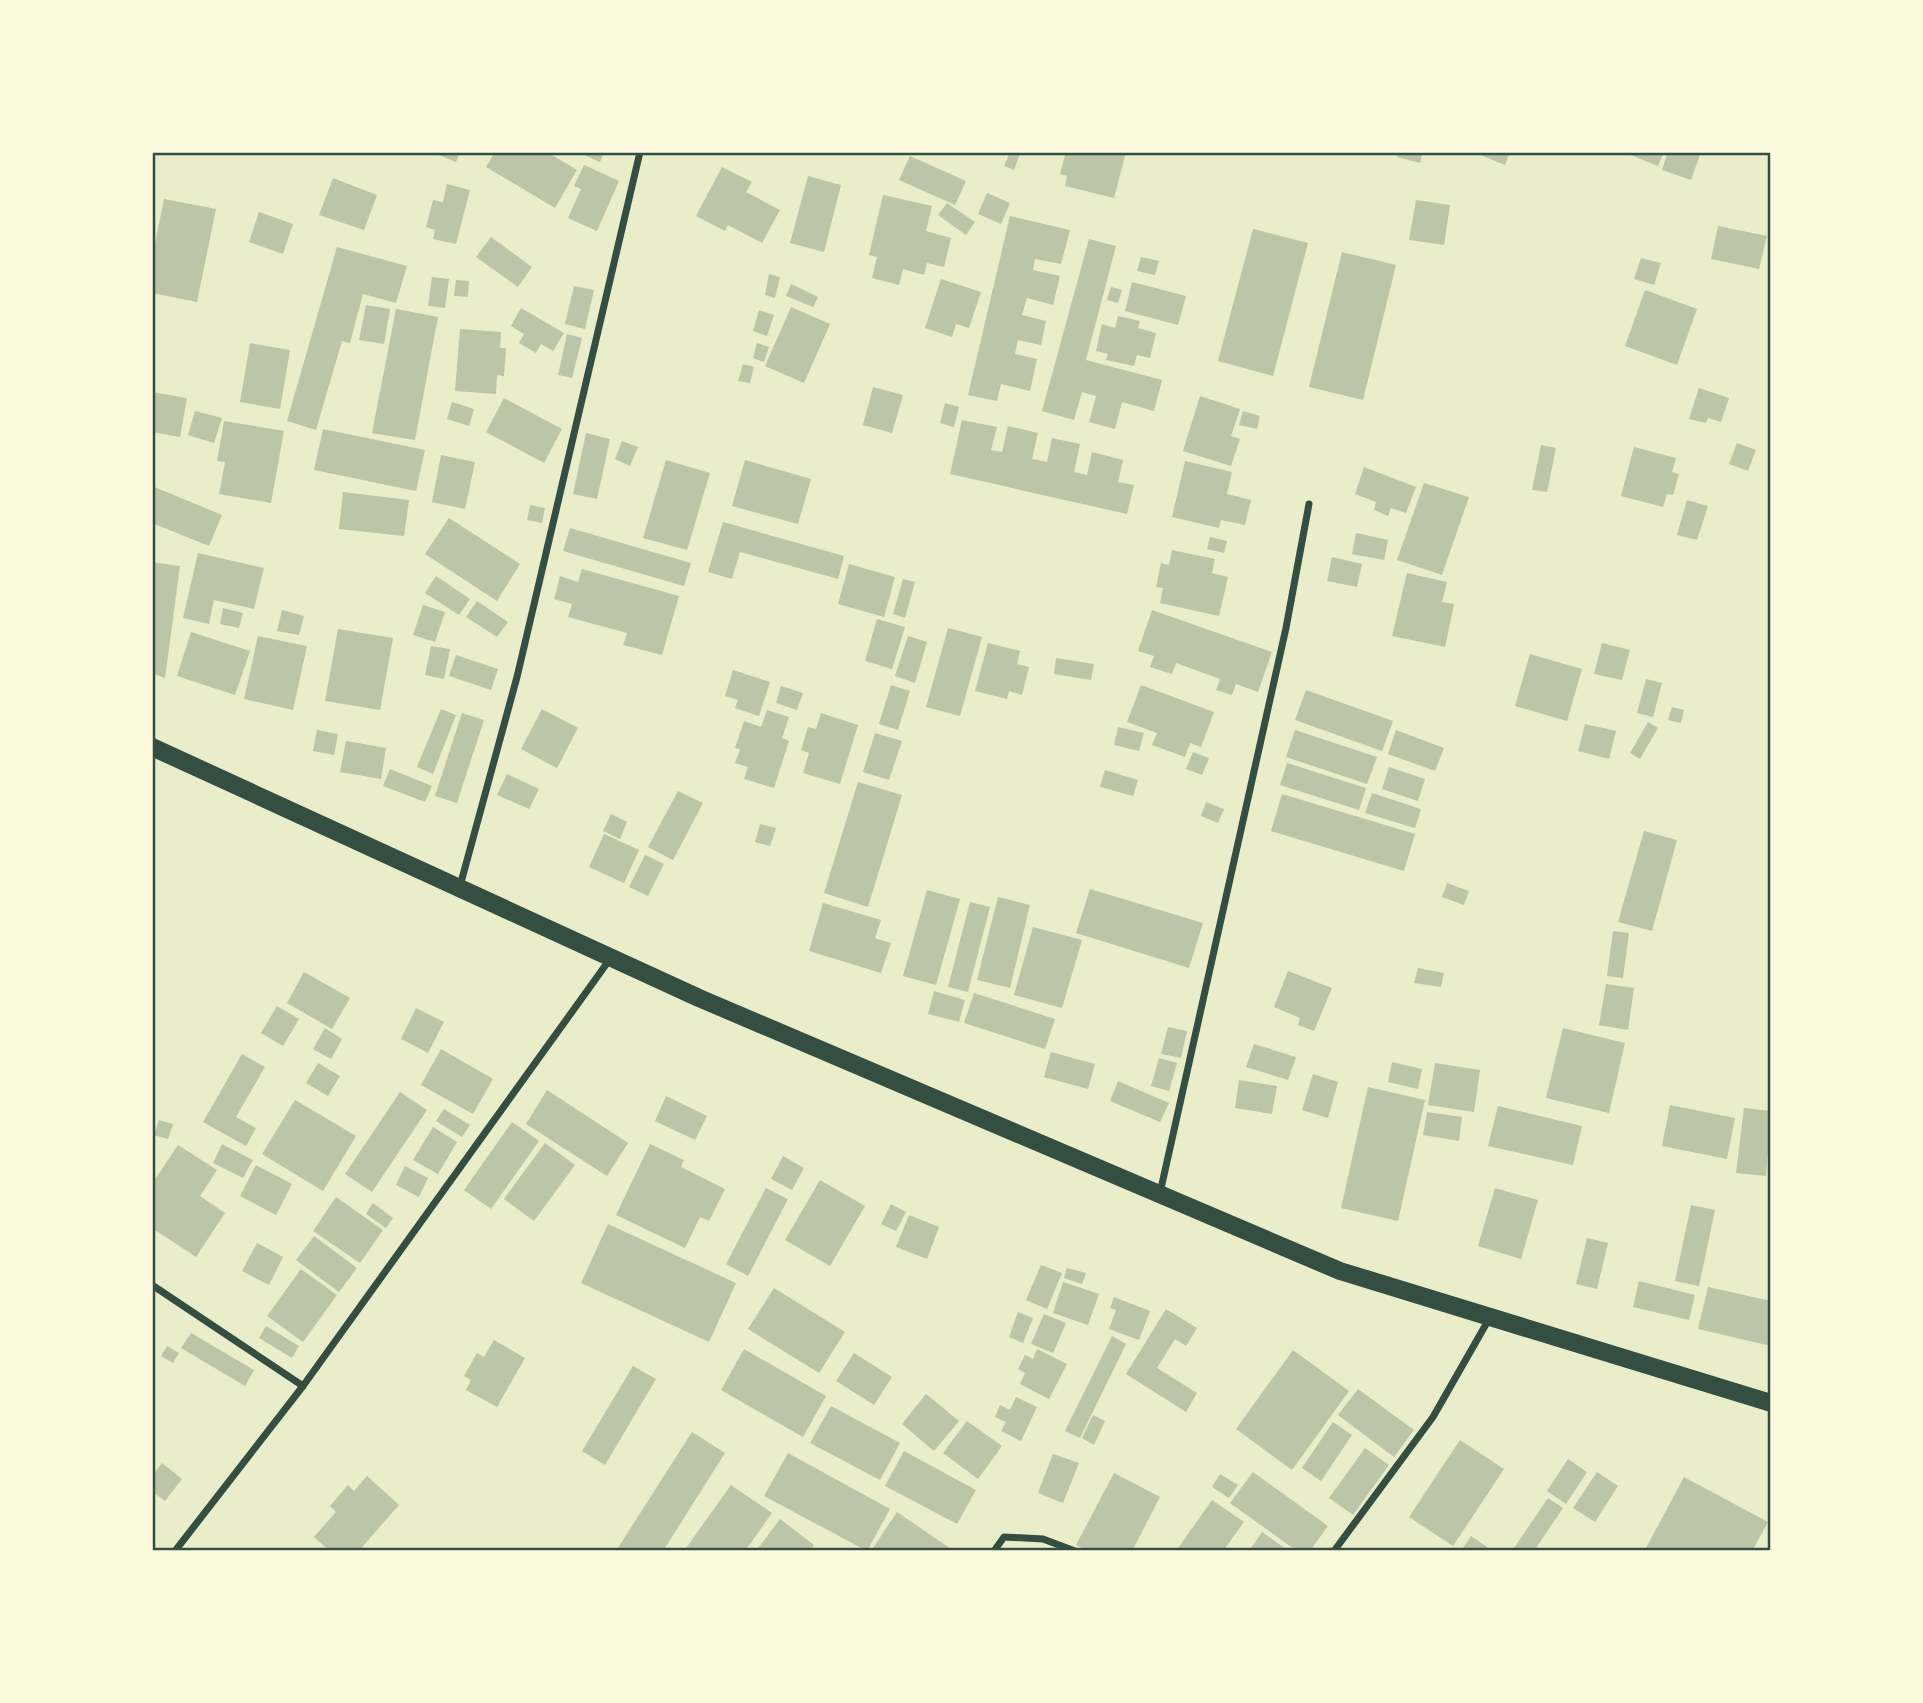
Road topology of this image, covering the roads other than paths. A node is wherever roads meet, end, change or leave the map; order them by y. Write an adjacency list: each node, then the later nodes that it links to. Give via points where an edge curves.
1 (640, 152): 4 (street, via 517,677)
2 (1309, 504): 6 (street, via 1286,628)
3 (152, 747): 4 (main road)
4 (460, 887): 5 (main road)
5 (611, 958): 6 (main road); 9 (street)
6 (1160, 1193): 8 (main road, via 1340,1271)
7 (152, 1285): 9 (street)
8 (1490, 1318): 10 (main road); 14 (street, via 1433,1417)
9 (303, 1386): 11 (street)
10 (1771, 1403)
11 (175, 1551)
12 (994, 1551): 13 (street, via 1004,1537 1043,1539)
13 (1076, 1551)
14 (1334, 1551)

